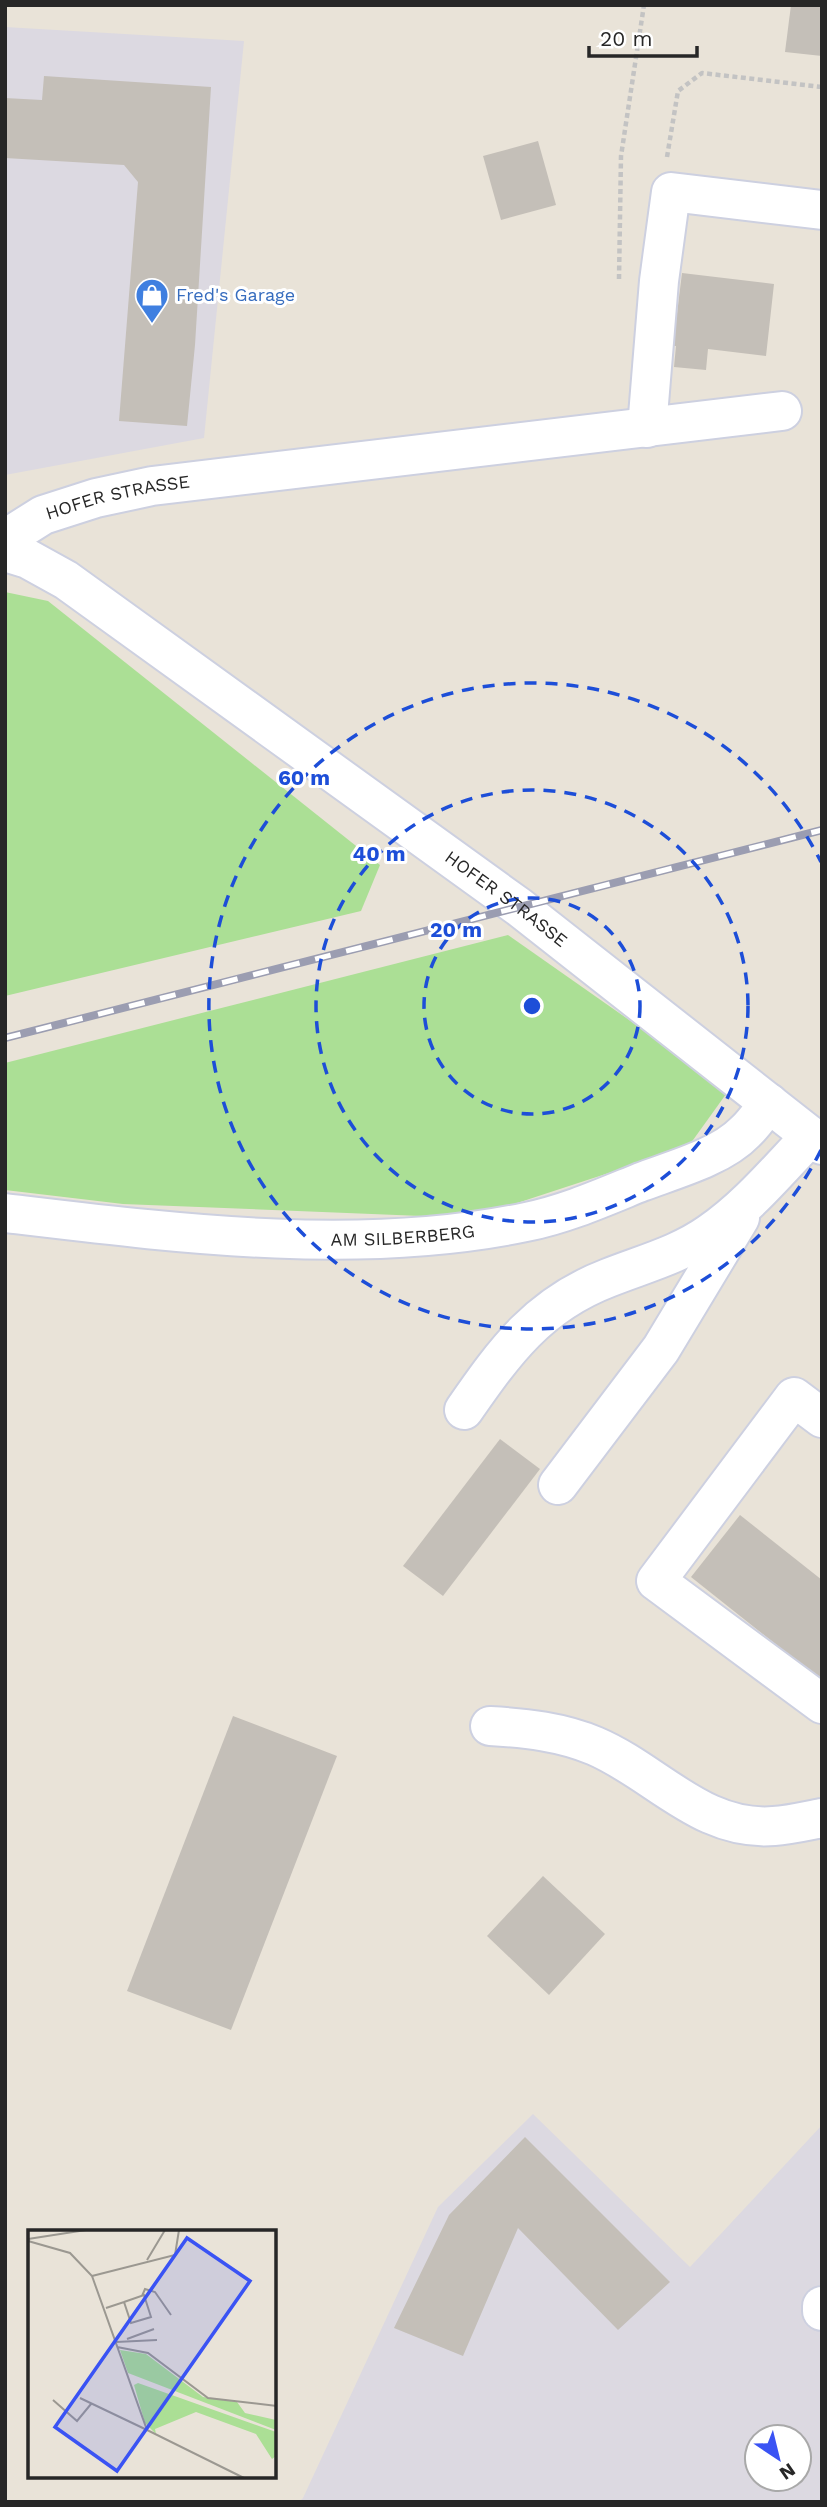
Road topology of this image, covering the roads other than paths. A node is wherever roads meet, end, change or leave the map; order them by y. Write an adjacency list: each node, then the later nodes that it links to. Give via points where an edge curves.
1 (822, 209): 3 (street, via 671,192)
2 (782, 411): 3 (street, HOFER STRASSE)
3 (647, 428): 4 (street, HOFER STRASSE, via 152,486 43,514)
4 (5, 538)
5 (5, 552): 6 (street, HOFER STRASSE, via 28,559 100,604 519,907)
6 (769, 1103): 7 (street, HOFER STRASSE); 9 (street, AM SILBERBERG, via 744,1134 718,1152 592,1202 528,1222 461,1233 361,1239 254,1236 157,1231)
7 (816, 1140): 8 (street)
8 (751, 1198): 10 (street, via 711,1233 664,1259 564,1299 530,1325); 12 (street, via 661,1349)
9 (5, 1213)
10 (464, 1410)
11 (822, 1418): 13 (street, via 794,1397 656,1581)
12 (558, 1485)
13 (822, 1704)
14 (490, 1726): 15 (street, via 537,1729 596,1746 706,1815 750,1826)
15 (822, 1818)

